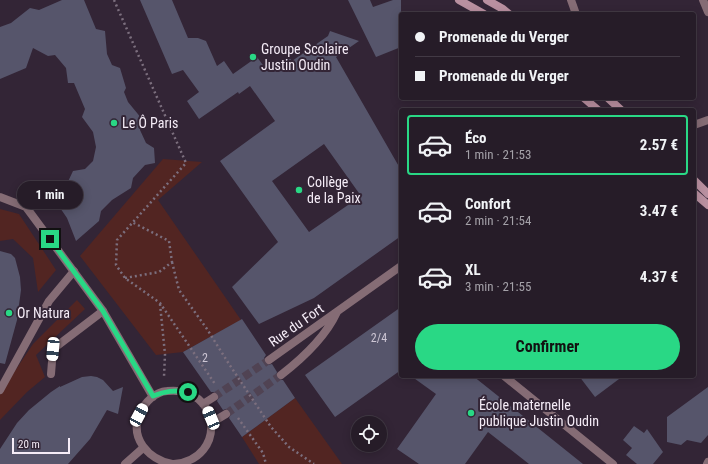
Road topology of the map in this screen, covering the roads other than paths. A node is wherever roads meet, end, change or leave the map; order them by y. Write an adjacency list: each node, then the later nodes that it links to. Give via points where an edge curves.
1 (459, 0): 5 (main road)
2 (487, 0): 6 (main road)
3 (571, 0): 7 (street)
4 (703, 0): 8 (street)
5 (480, 12)
6 (507, 12)
7 (575, 12)
8 (708, 12)
9 (586, 100): 10 (main road)
10 (596, 108)
11 (708, 120): 12 (street)
12 (696, 124)
13 (696, 182): 14 (main road)
14 (708, 194)
15 (696, 196): 17 (main road)
16 (0, 197): 19 (street, via 26,207)
17 (708, 205)
18 (399, 267): 21 (street, Rue du Fort)
19 (74, 271): 20 (street); 26 (street, via 49,301)
20 (103, 311): 23 (street, via 53,349); 27 (street)
21 (337, 311): 22 (street, Rue du Fort); 24 (street, Rue du Fort, via 332,323 316,344)
22 (269, 360)
23 (51, 374)
24 (281, 375)
25 (506, 378): 36 (street)
26 (0, 390)
27 (153, 396): 29 (street, via 164,391 176,390 188,392); 32 (street, via 139,415 138,437)
28 (214, 397): 29 (street)
29 (203, 404): 31 (street)
30 (226, 414): 31 (street)
31 (211, 423): 33 (street, via 209,441)
32 (143, 448): 34 (street); 35 (street, via 161,462)
33 (197, 461): 35 (street)
34 (125, 464)
35 (173, 464)
36 (613, 464)

